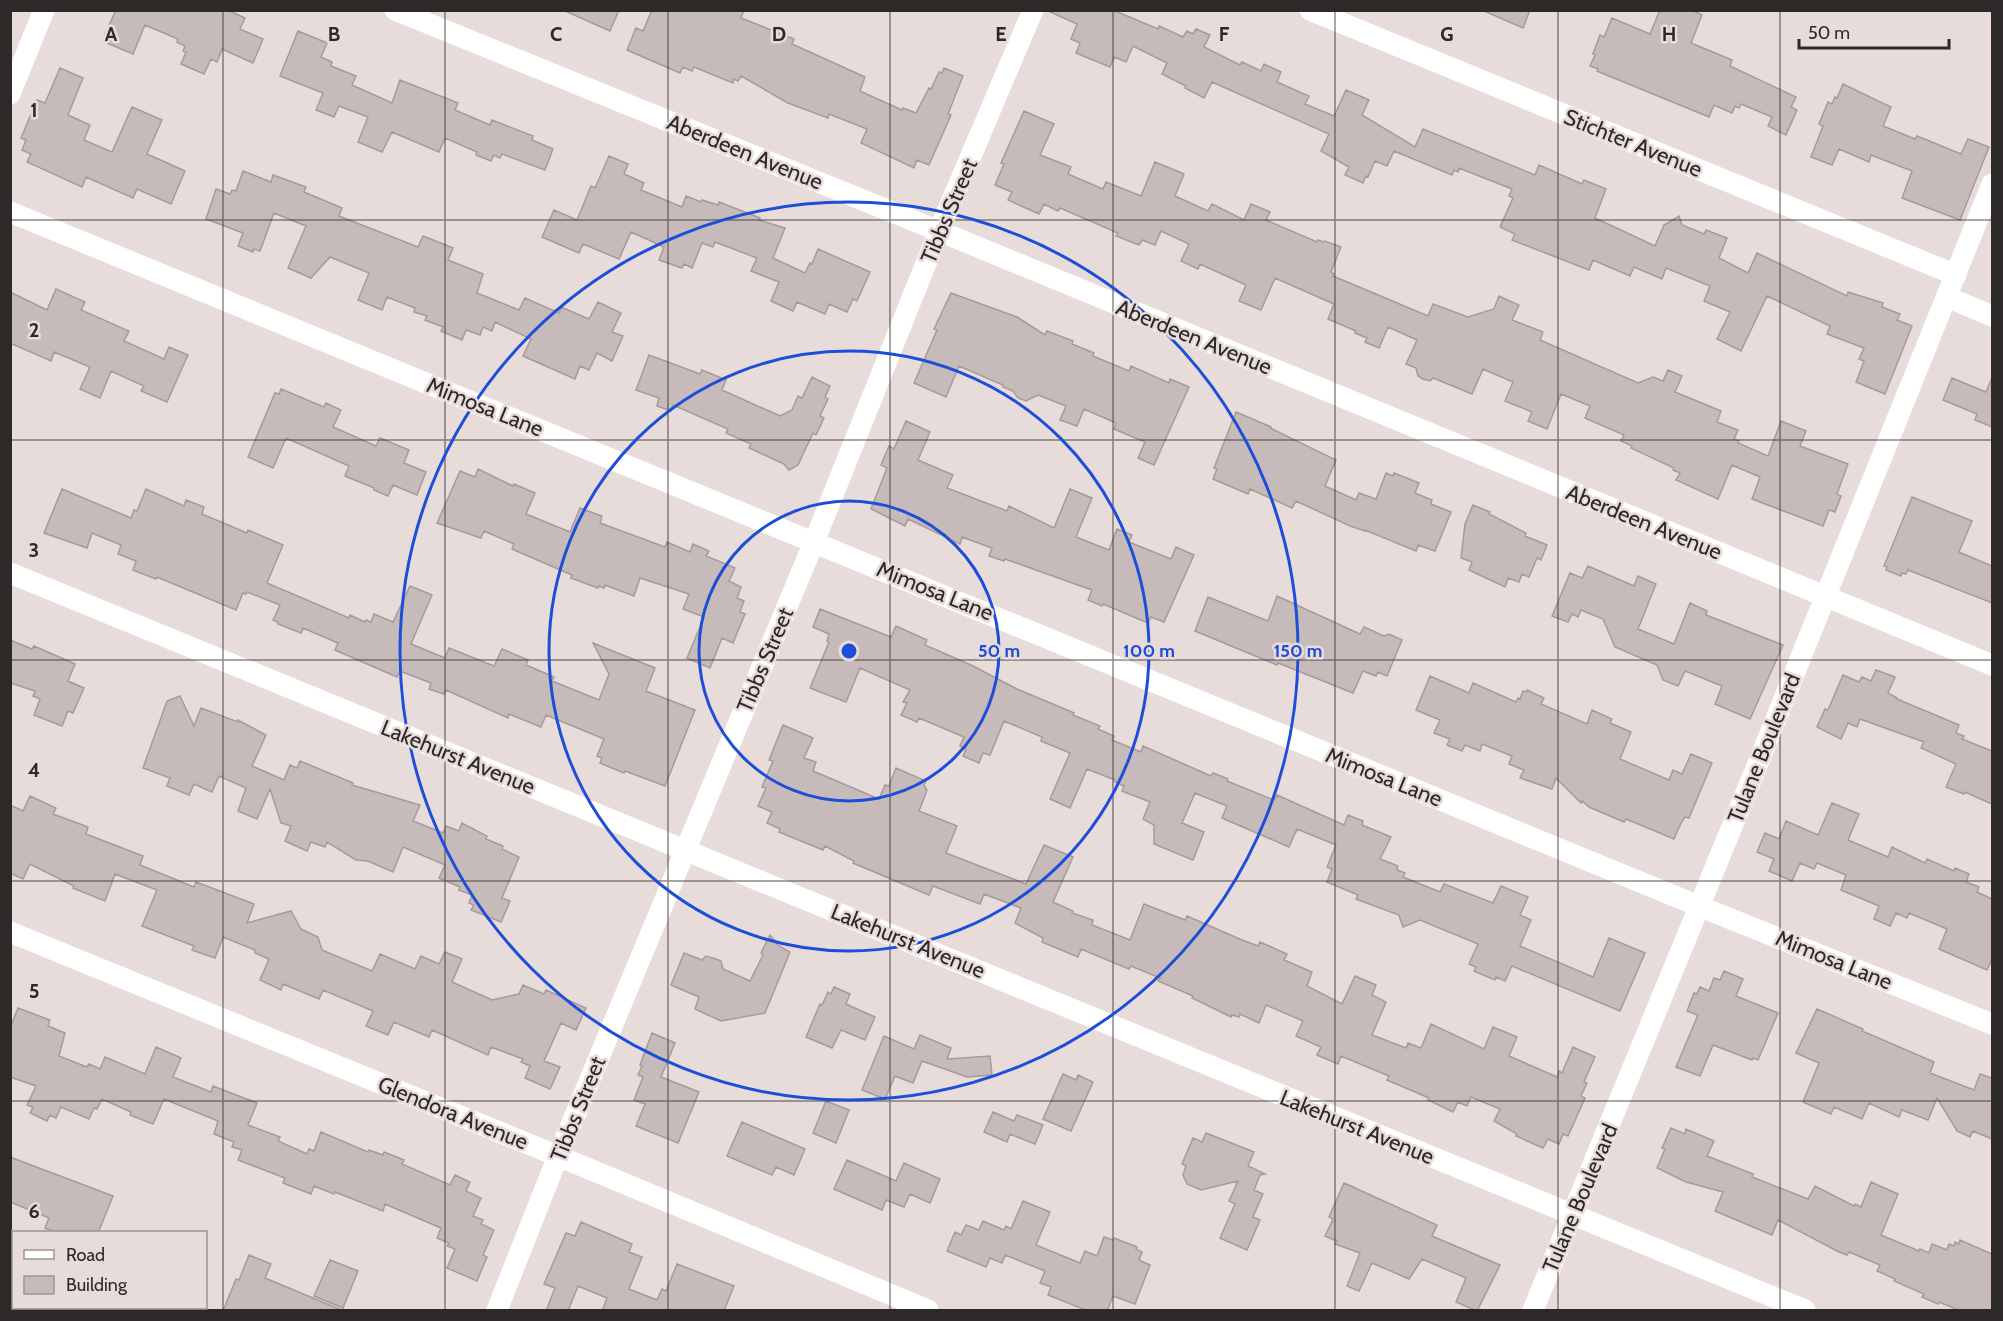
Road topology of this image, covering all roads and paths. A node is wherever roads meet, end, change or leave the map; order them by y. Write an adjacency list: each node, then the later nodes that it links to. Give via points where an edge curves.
1 (44, 10): 5 (street)
2 (395, 10): 8 (street, Aberdeen Avenue)
3 (1033, 10): 8 (street, Tibbs Street)
4 (1310, 10): 9 (street, Stichter Avenue)
5 (10, 94)
6 (1992, 184): 9 (street, Tulane Boulevard)
7 (10, 212): 12 (street, Mimosa Lane)
8 (939, 231): 12 (street, Tibbs Street); 14 (street, Aberdeen Avenue)
9 (1956, 275): 10 (street, Tulane Boulevard)
10 (1947, 297): 11 (street); 14 (street, Tulane Boulevard)
11 (1992, 316)
12 (814, 542): 16 (street, Tibbs Street); 17 (street, Mimosa Lane)
13 (10, 573): 16 (street, Lakehurst Avenue)
14 (1824, 596): 15 (street, Aberdeen Avenue); 17 (street, Tulane Boulevard)
15 (1992, 665)
16 (685, 850): 20 (street, Tibbs Street); 21 (street, Lakehurst Avenue)
17 (1701, 907): 19 (street, Mimosa Lane); 21 (street, Tulane Boulevard)
18 (10, 932): 20 (street, Glendora Avenue)
19 (1992, 1024)
20 (558, 1156): 22 (street, Tibbs Street); 23 (street, Glendora Avenue)
21 (1573, 1216): 24 (street, Tulane Boulevard); 25 (street, Lakehurst Avenue)
22 (497, 1311)
23 (928, 1311)
24 (1533, 1311)
25 (1804, 1311)

